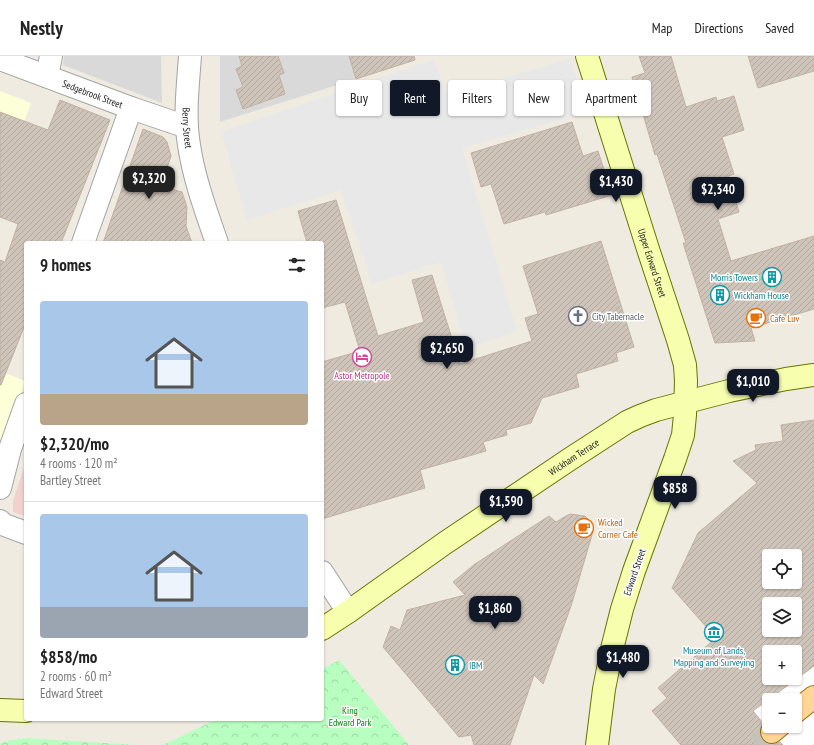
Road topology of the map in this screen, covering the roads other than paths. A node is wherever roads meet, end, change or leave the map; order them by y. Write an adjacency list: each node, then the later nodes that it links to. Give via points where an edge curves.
1 (190, 56): 6 (street, Berry Street)
2 (587, 56): 10 (main road, Upper Edward Street, via 682,351)
3 (0, 59): 4 (street, Sedgebrook Street)
4 (49, 66): 5 (street, Sedgebrook Street)
5 (131, 108): 6 (street, Sedgebrook Street); 7 (street)
6 (187, 127): 8 (street, Berry Street, via 194,171)
7 (84, 241)
8 (216, 241)
9 (814, 375): 10 (main road, Wickham Terrace, via 752,386)
10 (686, 403): 16 (main road, Wickham Terrace, via 647,413 627,422 445,543); 22 (main road, Edward Street, via 680,447 622,609 604,689)
11 (24, 410): 12 (street)
12 (0, 488)
13 (0, 521): 14 (street)
14 (24, 533)
15 (324, 575): 16 (street)
16 (348, 612): 17 (main road, Wickham Terrace)
17 (324, 628)
18 (814, 697): 19 (main road)
19 (802, 706)
20 (0, 710): 21 (main road)
21 (24, 711)
22 (597, 745)

